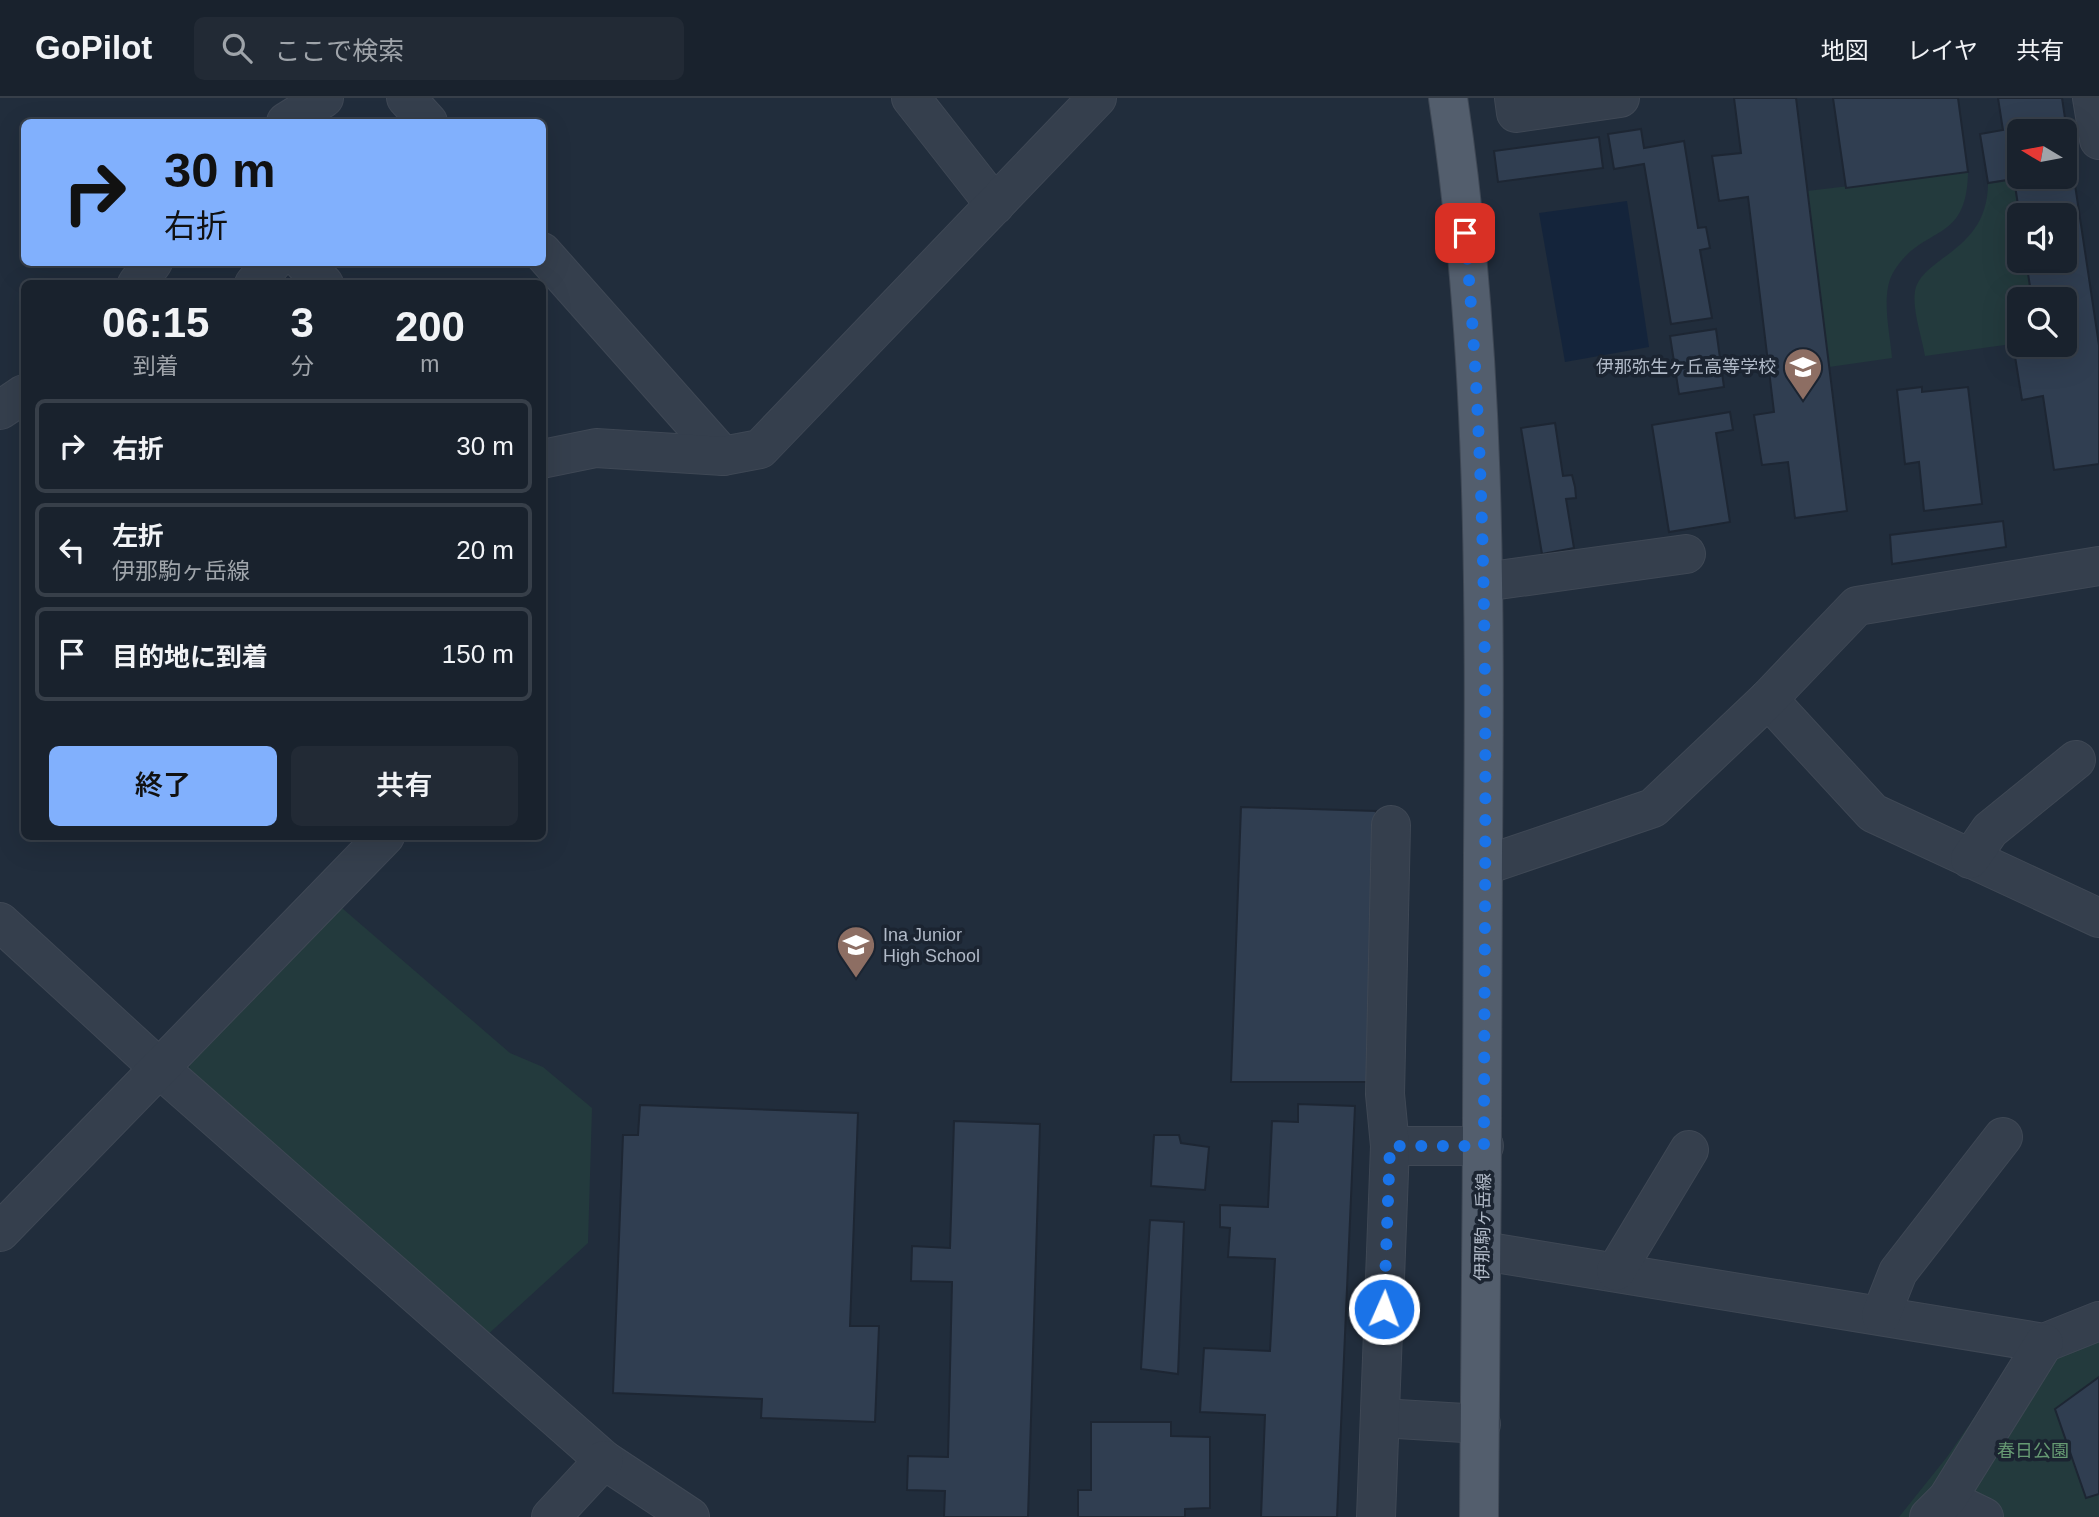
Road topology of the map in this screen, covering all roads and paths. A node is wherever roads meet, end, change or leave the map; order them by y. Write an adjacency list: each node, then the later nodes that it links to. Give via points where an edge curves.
1 (324, 98): 9 (street)
2 (406, 98): 10 (street)
3 (911, 98): 12 (street)
4 (1097, 98): 12 (street)
5 (1448, 98): 24 (main road, 伊那駒ヶ岳線, via 1474,330)
6 (1514, 98): 7 (street, via 1516,113)
7 (1620, 98)
8 (2092, 98): 11 (street)
9 (291, 119)
10 (425, 119)
11 (2099, 140)
12 (995, 205): 20 (street, via 760,449)
13 (546, 257): 20 (street)
14 (270, 266): 16 (street)
15 (307, 266): 17 (street)
16 (257, 280)
17 (320, 280)
18 (21, 396): 19 (street)
19 (0, 410)
20 (723, 456): 21 (street, via 596,448)
21 (546, 458)
22 (1686, 554): 24 (street)
23 (2099, 566): 25 (street, via 1857,606)
24 (1484, 582): 30 (main road, 伊那駒ヶ岳線)
25 (1768, 699): 29 (street, via 1873,813); 30 (street, via 1653,808)
26 (2076, 761): 29 (street, via 1990,830)
27 (1391, 825): 35 (street, via 1385,1094)
28 (381, 840): 33 (street)
29 (1970, 859): 31 (street)
30 (1483, 866): 36 (main road, 伊那駒ヶ岳線)
31 (2099, 919)
32 (0, 922): 33 (street)
33 (159, 1068): 38 (street); 46 (street)
34 (2003, 1137): 41 (street, via 1898,1272)
35 (1390, 1146): 36 (street); 44 (street)
36 (1484, 1146): 39 (main road, 伊那駒ヶ岳線)
37 (1689, 1150): 40 (street)
38 (0, 1232)
39 (1483, 1251): 40 (street); 45 (main road, 伊那駒ヶ岳線)
40 (1616, 1271): 41 (street)
41 (1881, 1315): 43 (street)
42 (2099, 1321): 43 (street)
43 (2044, 1343): 47 (street)
44 (1381, 1418): 45 (street); 50 (street)
45 (1481, 1424): 51 (main road, 伊那駒ヶ岳線)
46 (604, 1460): 48 (street); 49 (street)
47 (1938, 1508): 52 (street)
48 (551, 1517)
49 (690, 1517)
50 (1376, 1517)
51 (1479, 1517)
52 (1984, 1517)

